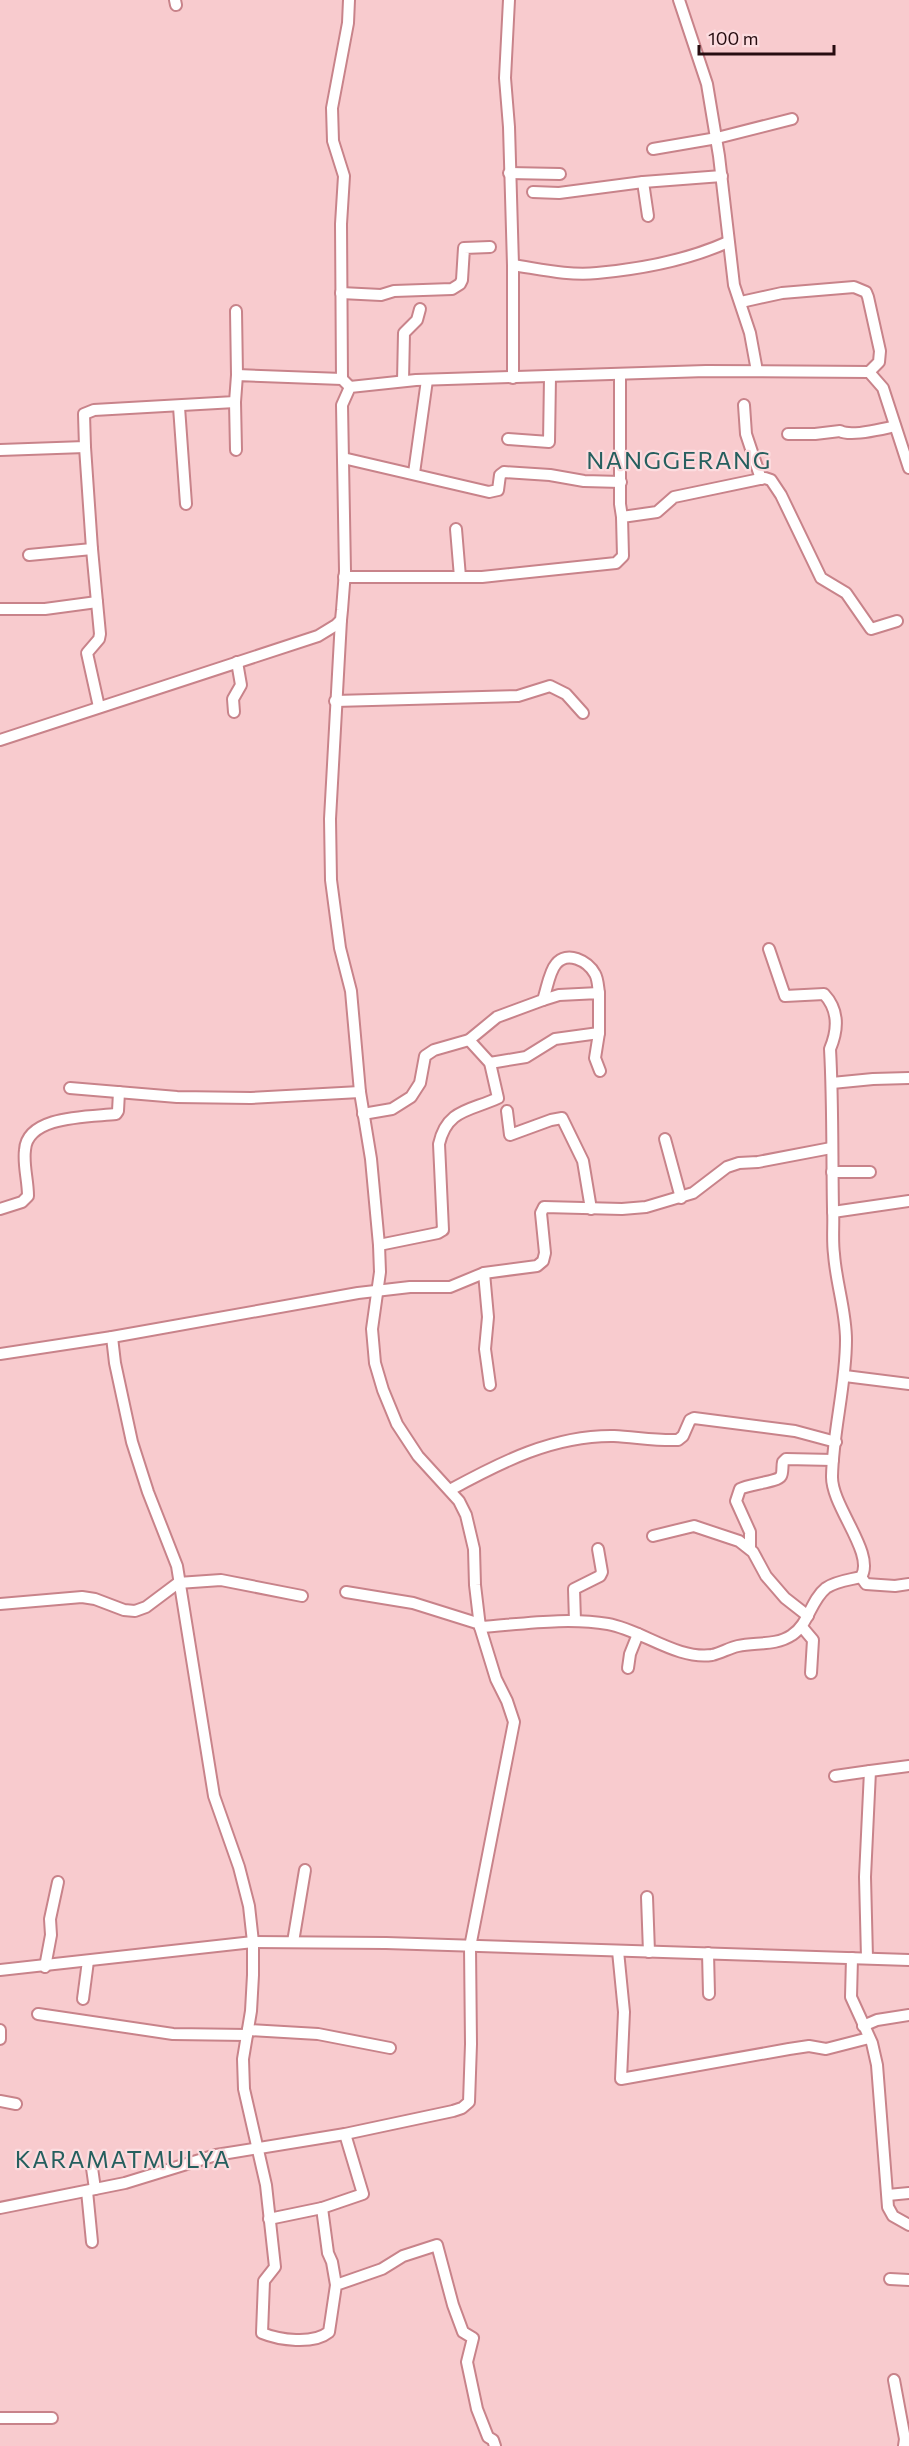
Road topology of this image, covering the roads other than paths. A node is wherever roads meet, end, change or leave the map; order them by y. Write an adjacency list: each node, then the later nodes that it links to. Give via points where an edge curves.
1 (349, 0): 16 (street, via 332,108 333,141 344,176)
2 (509, 0): 7 (street, via 505,78)
3 (679, 0): 5 (street, via 707,84)
4 (792, 119): 5 (street)
5 (717, 138): 6 (street); 9 (street)
6 (652, 148)
7 (509, 173): 8 (street); 15 (street)
8 (560, 174)
9 (722, 176): 10 (street); 13 (street)
10 (644, 182): 11 (street, via 559,193); 12 (street)
11 (533, 192)
12 (648, 216)
13 (728, 242): 15 (street, via 706,252 596,273); 17 (street, via 734,285)
14 (490, 247): 16 (street, via 464,248 462,280 452,289 381,295)
15 (513, 265): 25 (street)
16 (341, 293): 28 (street)
17 (741, 302): 20 (street); 21 (street, via 782,293 861,289 868,297 880,351 879,362)
18 (420, 309): 27 (street, via 417,320 404,333)
19 (236, 311): 22 (street)
20 (757, 371): 21 (street); 23 (street)
21 (869, 372): 32 (street, via 883,388)
22 (237, 375): 28 (street); 29 (street)
23 (620, 375): 24 (street); 42 (street)
24 (550, 376): 25 (street); 34 (street, via 549,441)
25 (513, 378): 26 (street)
26 (427, 380): 27 (street); 40 (street)
27 (403, 381): 28 (street)
28 (346, 383): 38 (street, via 342,405)
29 (235, 402): 31 (street); 37 (street)
30 (744, 405): 41 (street, via 746,434)
31 (179, 407): 35 (street, via 88,411 84,414); 43 (street)
32 (895, 426): 33 (street, via 844,434); 39 (street)
33 (788, 434)
34 (508, 439)
35 (85, 447): 36 (street); 46 (street)
36 (0, 450)
37 (236, 450)
38 (343, 458): 40 (street); 49 (street)
39 (909, 468)
40 (414, 473): 42 (street, via 489,492 498,490 504,472)
41 (762, 479): 44 (street, via 674,497 657,513); 53 (street, via 771,480 781,495 823,581 846,593 871,629)
42 (621, 482): 44 (street)
43 (186, 504)
44 (622, 518): 48 (street, via 623,556 616,563)
45 (456, 529): 48 (street)
46 (93, 549): 47 (street); 50 (street)
47 (29, 555)
48 (460, 577): 49 (street)
49 (344, 578): 52 (street)
50 (97, 602): 51 (street, via 45,609); 56 (street, via 99,639 87,653)
51 (0, 609)
52 (340, 620): 54 (street, via 318,636); 55 (street)
53 (897, 621)
54 (237, 662): 56 (street); 57 (street, via 241,685 233,699)
55 (335, 701): 58 (street, via 518,696 550,686 566,694); 71 (street, via 330,880 351,991)
56 (99, 707): 59 (street)
57 (234, 712)
58 (584, 713)
59 (0, 740)
60 (769, 949): 68 (street, via 784,996 821,993 828,997 837,1023 830,1049)
61 (599, 993): 62 (street); 62 (street, via 591,969 570,957 557,961 553,967); 63 (street)
62 (543, 1000): 64 (street, via 497,1017)
63 (599, 1033): 65 (street, via 555,1039 526,1057); 66 (street, via 595,1059)
64 (469, 1040): 65 (street); 73 (street, via 425,1056 420,1083 411,1097 392,1109)
65 (490, 1063): 83 (street, via 498,1098 450,1118 442,1130 439,1144 443,1230)
66 (600, 1071)
67 (909, 1078): 68 (street)
68 (832, 1083): 75 (street)
69 (70, 1088): 70 (street)
70 (119, 1092): 71 (street, via 251,1098); 80 (street, via 116,1114 63,1120 32,1132 25,1148 28,1196)
71 (360, 1092): 73 (street)
72 (507, 1111): 81 (street, via 510,1135 562,1118 583,1161)
73 (363, 1114): 83 (street)
74 (665, 1139): 78 (street)
75 (831, 1148): 76 (street); 78 (street, via 739,1163)
76 (832, 1172): 77 (street); 82 (street)
77 (870, 1172)
78 (681, 1198): 81 (street, via 634,1209)
79 (909, 1201): 82 (street)
80 (0, 1209)
81 (591, 1209): 84 (street, via 544,1208 543,1261 537,1266)
82 (833, 1212): 88 (street, via 834,1253 846,1320)
83 (379, 1245): 85 (street)
84 (484, 1273): 85 (street, via 450,1287); 90 (street, via 488,1317 485,1349)
85 (378, 1291): 86 (street); 93 (street, via 372,1329 375,1364 383,1390 397,1424 418,1456)
86 (112, 1337): 87 (street); 98 (street, via 132,1442 177,1566)
87 (0, 1354)
88 (845, 1376): 89 (street); 91 (street)
89 (909, 1384)
90 (490, 1385)
91 (836, 1442): 92 (street); 93 (street, via 795,1431 694,1418 678,1440 613,1436 574,1439 528,1452)
92 (833, 1460): 95 (street, via 786,1459 778,1479 740,1489 736,1501 750,1533); 97 (street, via 833,1491 865,1563)
93 (450, 1490): 105 (street, via 459,1501 471,1532)
94 (653, 1536): 95 (street, via 694,1526)
95 (750, 1548): 103 (street, via 766,1576)
96 (598, 1549): 104 (street, via 602,1572 574,1589)
97 (861, 1577): 99 (street, via 866,1584); 103 (street, via 827,1587)
98 (178, 1582): 101 (street, via 221,1580); 102 (street, via 135,1611 82,1597); 116 (street, via 214,1796 244,1883)
99 (908, 1588)
100 (346, 1592): 105 (street, via 413,1603)
101 (302, 1596)
102 (0, 1604)
103 (808, 1616): 106 (street)
104 (575, 1621): 105 (street); 107 (street, via 610,1624)
105 (480, 1625): 118 (street, via 495,1679 514,1722)
106 (802, 1627): 107 (street, via 785,1639 738,1646 712,1655 679,1651); 109 (street, via 813,1640)
107 (638, 1634): 108 (street)
108 (628, 1668)
109 (811, 1673)
110 (909, 1766): 111 (street)
111 (870, 1771): 112 (street); 123 (street, via 865,1877)
112 (835, 1776)
113 (305, 1870): 117 (street)
114 (58, 1882): 126 (street)
115 (647, 1897): 120 (street)
116 (253, 1942): 117 (street); 125 (street); 134 (street)
117 (292, 1942): 118 (street)
118 (470, 1947): 119 (street); 140 (street, via 471,2053 467,2105)
119 (618, 1951): 120 (street); 136 (street, via 624,2012 621,2079 809,2046 826,2049)
120 (649, 1952): 121 (street)
121 (708, 1953): 122 (street); 128 (street)
122 (852, 1958): 123 (street); 132 (street, via 851,1997)
123 (867, 1958): 124 (street)
124 (909, 1960)
125 (88, 1961): 126 (street); 129 (street)
126 (45, 1967): 127 (street)
127 (0, 1970)
128 (709, 1994)
129 (82, 1999)
130 (38, 2014): 134 (street, via 173,2034)
131 (909, 2015): 132 (street)
132 (863, 2026): 136 (street)
133 (0, 2030): 135 (street)
134 (247, 2032): 137 (street, via 318,2034); 141 (street, via 244,2089)
135 (0, 2038)
136 (869, 2038): 145 (street, via 877,2065)
137 (390, 2048)
138 (0, 2101): 139 (street)
139 (16, 2104)
140 (345, 2134): 141 (street); 147 (street, via 363,2194)
141 (258, 2148): 143 (street, via 216,2155 148,2178); 148 (street)
142 (92, 2168): 143 (street)
143 (91, 2190): 146 (street); 150 (street)
144 (909, 2193): 145 (street)
145 (888, 2195): 149 (street, via 890,2212)
146 (0, 2208)
147 (322, 2208): 148 (street); 153 (street)
148 (269, 2219): 153 (street, via 275,2267 264,2281 262,2332 292,2339 324,2336 331,2322)
149 (909, 2225)
150 (92, 2242)
151 (890, 2279): 152 (street)
152 (909, 2280)
153 (336, 2285): 158 (street, via 437,2245 453,2306 464,2332 473,2338 468,2362 477,2411)
154 (894, 2380): 157 (street)
155 (0, 2418): 156 (street)
156 (52, 2418)
157 (905, 2420): 159 (street)
158 (495, 2446)
159 (904, 2446)

